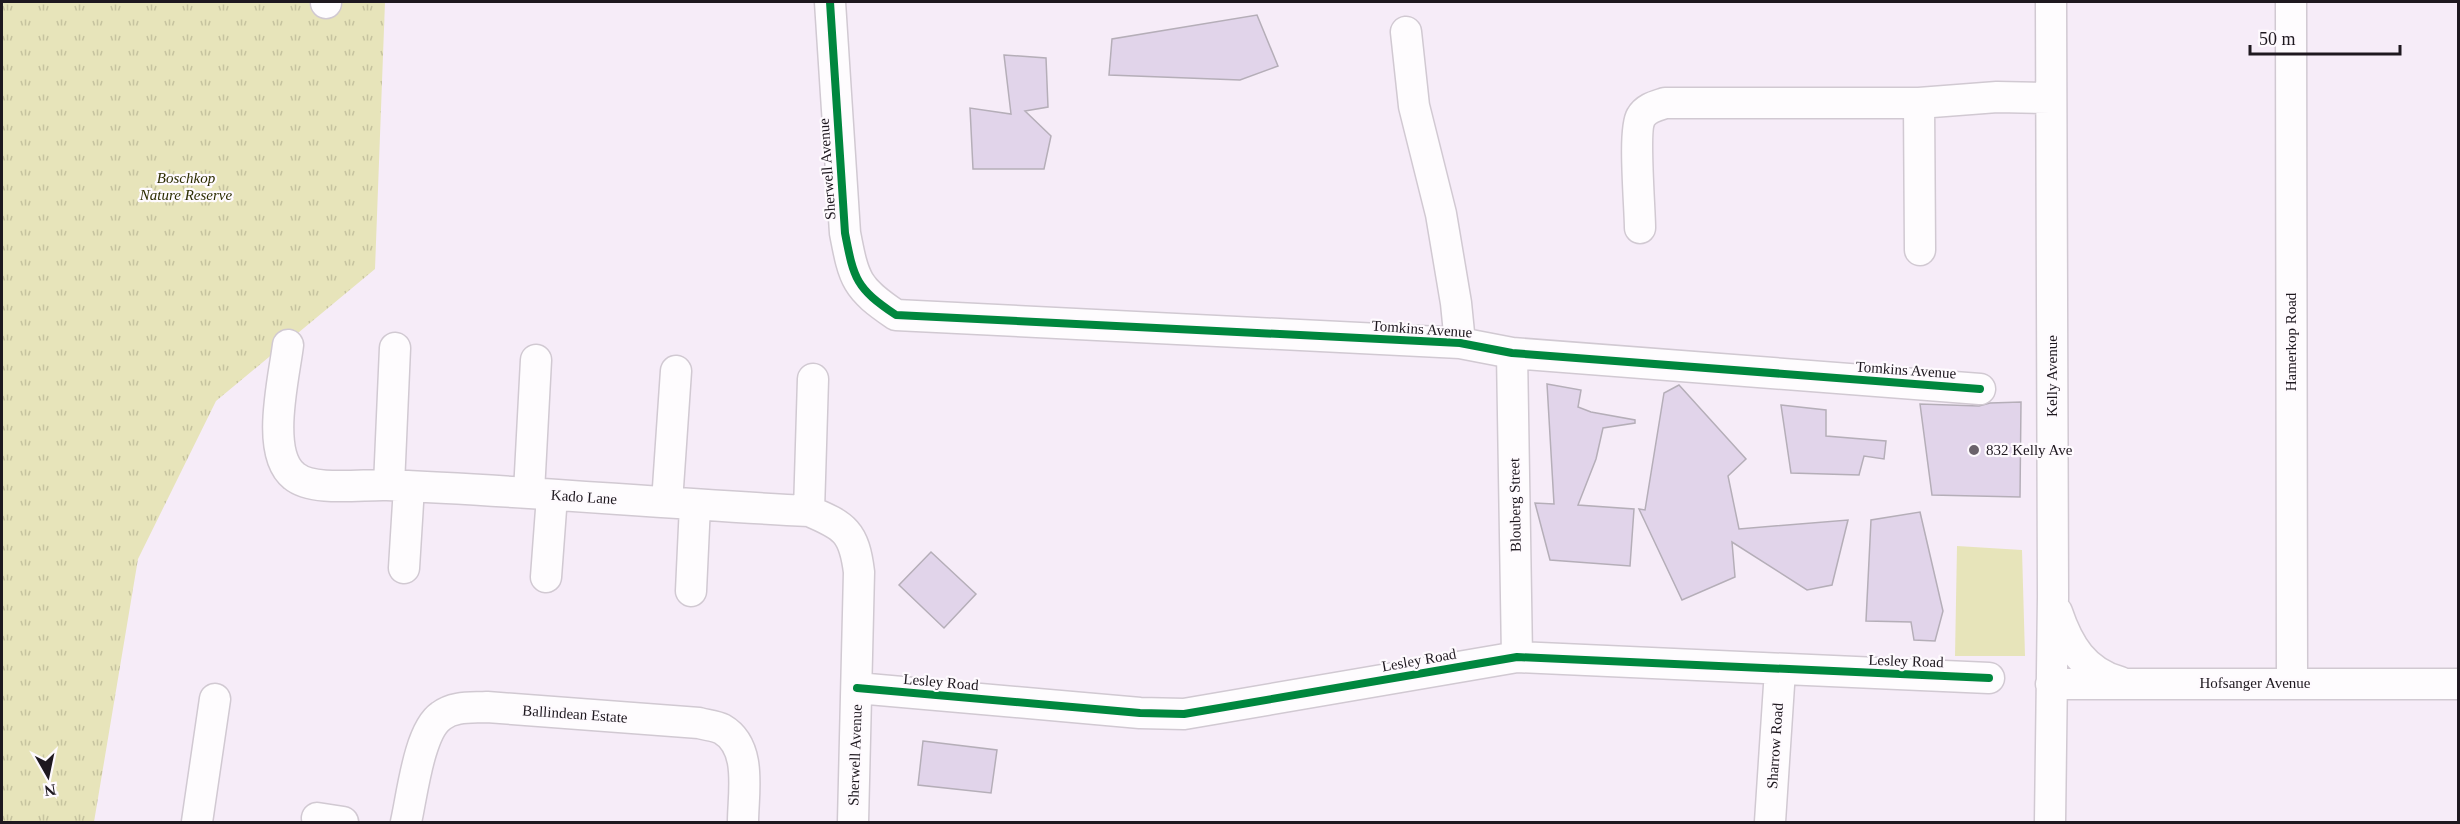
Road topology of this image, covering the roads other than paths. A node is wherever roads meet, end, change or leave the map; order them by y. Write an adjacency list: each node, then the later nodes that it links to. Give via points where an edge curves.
1 (830, 2): 9 (street, Sherwell Avenue, via 850,261 862,290)
2 (2051, 2): 5 (street, Kelly Avenue)
3 (2291, 2): 30 (street, Hamerkop Road)
4 (1406, 32): 10 (street, via 1414,106 1441,214)
5 (2051, 98): 6 (street); 25 (street, Kelly Avenue)
6 (1919, 103): 7 (street, via 1665,103 1650,108 1640,117 1638,136); 8 (street)
7 (1640, 228)
8 (1920, 250)
9 (896, 315): 10 (street, Tomkins Avenue)
10 (1460, 343): 13 (street, Tomkins Avenue)
11 (288, 345): 18 (street, Kado Lane, via 278,445 283,462 294,476 310,484)
12 (395, 348): 18 (street)
13 (1512, 353): 17 (street, Tomkins Avenue); 26 (street, Blouberg Street)
14 (536, 360): 19 (street)
15 (676, 371): 20 (street)
16 (813, 379): 21 (street)
17 (1980, 389)
18 (399, 486): 19 (street, Kado Lane); 22 (street)
19 (540, 494): 20 (street, Kado Lane); 23 (street)
20 (681, 504): 21 (street, Kado Lane); 24 (street)
21 (809, 511): 33 (street, Kado Lane, via 847,531 856,547)
22 (404, 568)
23 (546, 577)
24 (691, 591)
25 (2053, 597): 29 (street, via 2073,650 2105,678); 31 (street, Kelly Avenue)
26 (1518, 657): 27 (street, Lesley Road); 33 (street, Lesley Road, via 1185,714)
27 (1780, 670): 28 (street, Lesley Road); 39 (street, Sharrow Road)
28 (1989, 678)
29 (2125, 683): 30 (street, Hofsanger Avenue); 31 (street, Hofsanger Avenue)
30 (2292, 683): 32 (street, Hofsanger Avenue)
31 (2051, 684): 40 (street, Kelly Avenue)
32 (2458, 684)
33 (857, 688): 38 (street, Sherwell Avenue)
34 (214, 699): 35 (street)
35 (197, 822)
36 (406, 822): 37 (street, Ballindean Estate, via 424,742 432,726 440,716 457,708 487,707 699,723 722,729 737,742 743,759)
37 (743, 822)
38 (853, 822)
39 (1770, 822)
40 (2050, 822)

